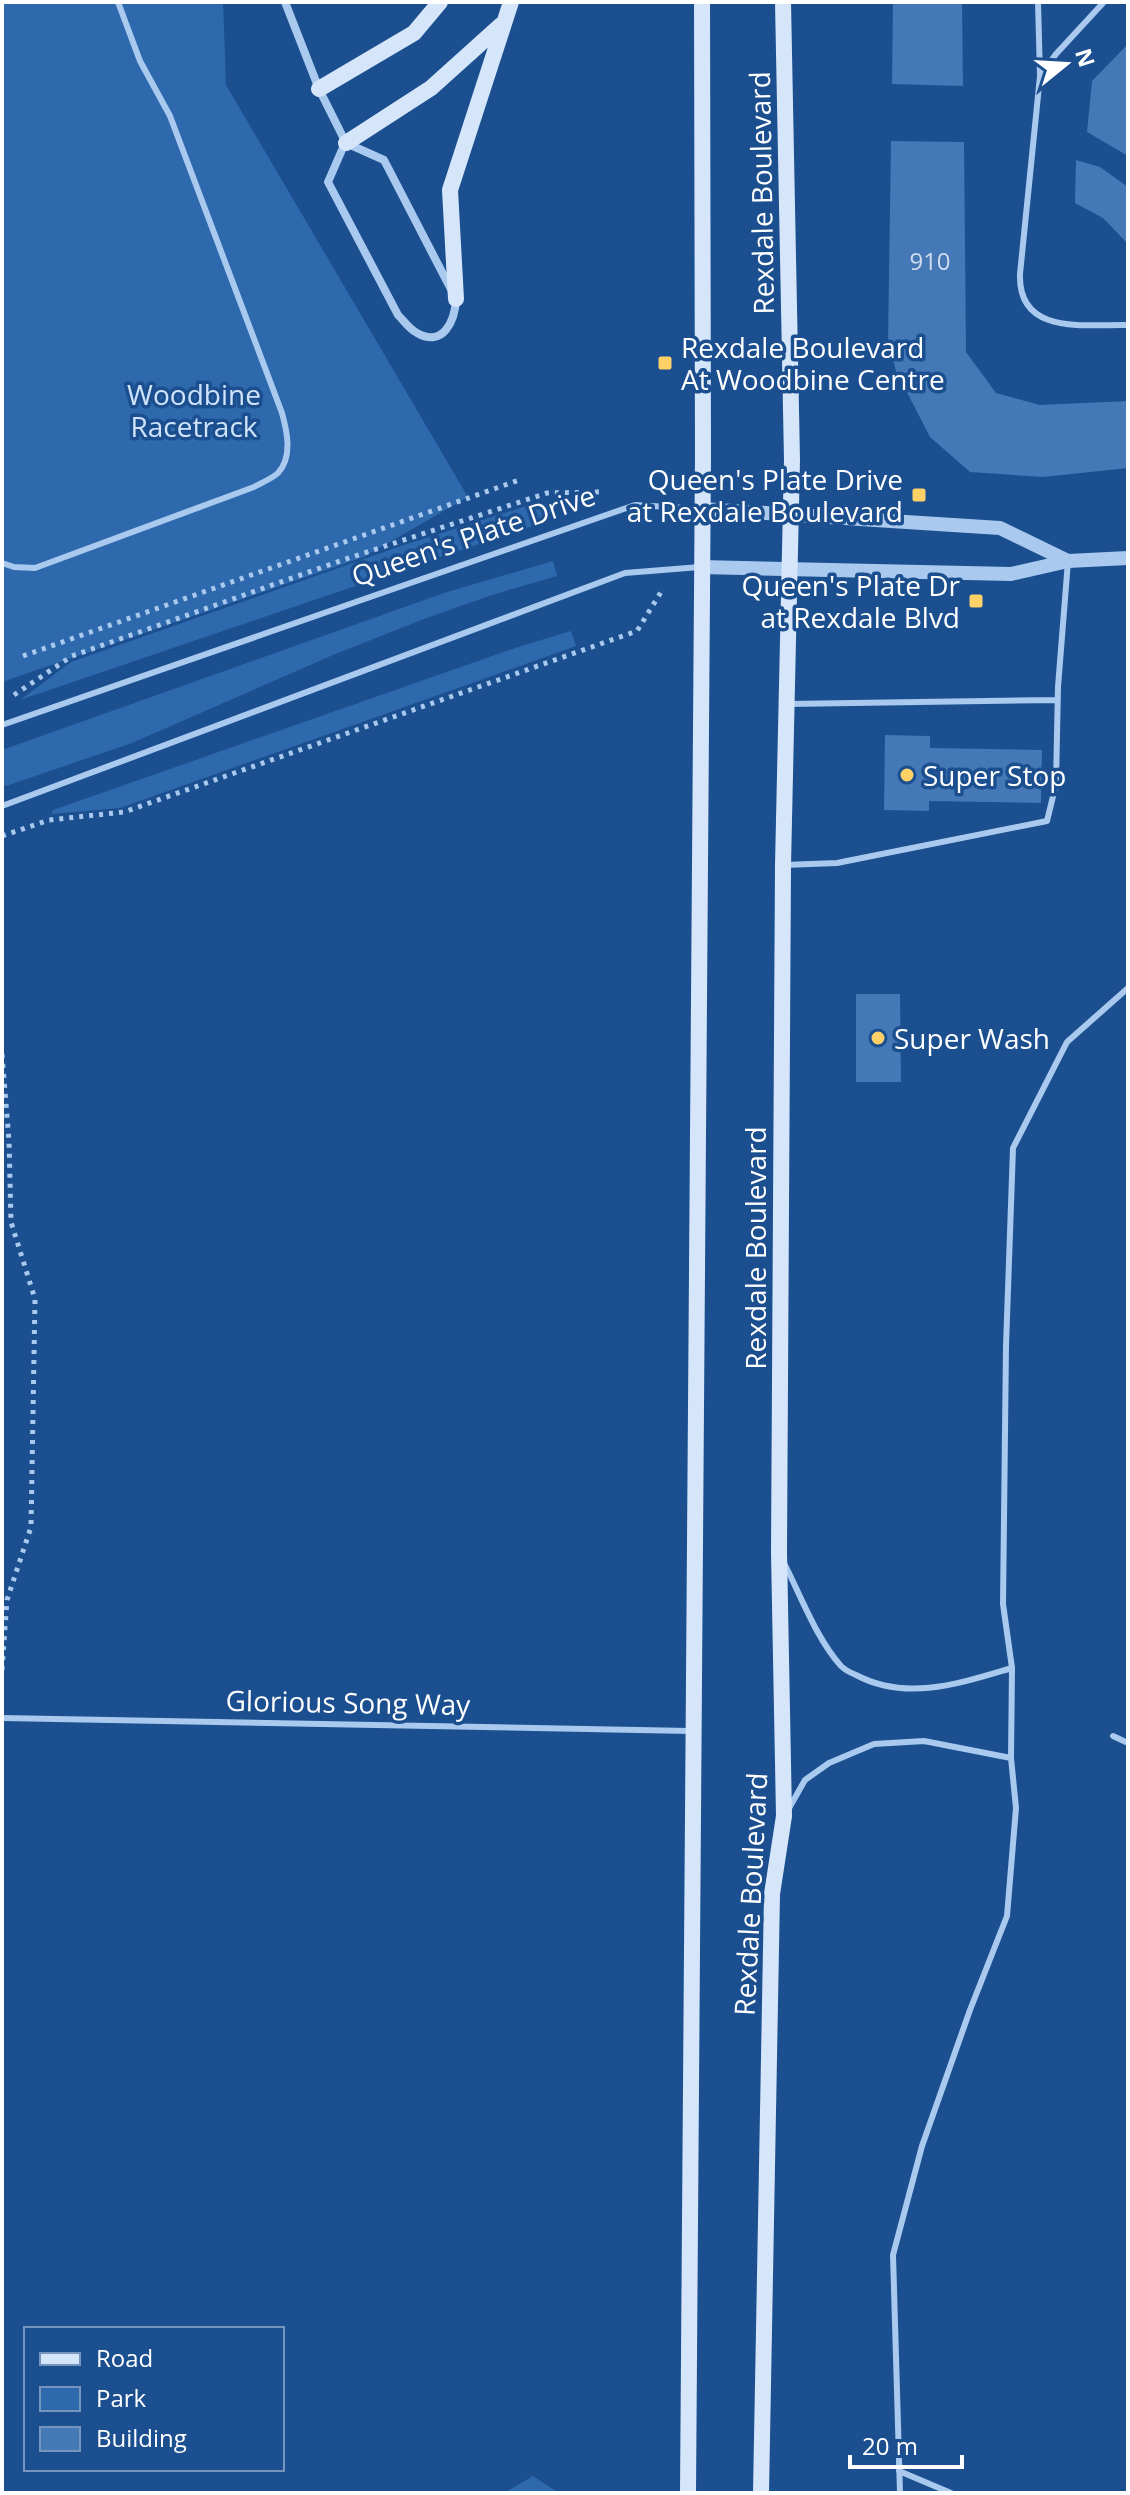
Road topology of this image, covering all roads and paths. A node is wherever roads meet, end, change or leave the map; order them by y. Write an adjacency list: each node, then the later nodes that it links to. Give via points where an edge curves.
1 (118, 2): 21 (lane, via 140,61 170,116 282,413 286,457 278,473 254,487 35,568)
2 (285, 2): 11 (street)
3 (440, 2): 11 (main road, via 414,33)
4 (511, 2): 9 (main road)
5 (702, 2): 17 (main road, Rexdale Boulevard)
6 (783, 2): 18 (main road, Rexdale Boulevard)
7 (1038, 2): 10 (lane)
8 (1104, 2): 10 (lane)
9 (502, 24): 12 (main road, via 431,88); 13 (main road, via 450,190)
10 (1040, 76): 14 (lane, via 1022,295 1034,313 1053,323)
11 (319, 89): 12 (street)
12 (346, 143): 13 (street, via 384,160); 13 (street, via 328,182 398,315 413,331 434,336 447,330)
13 (456, 299)
14 (1128, 325)
15 (522, 479): 25 (path)
16 (635, 505): 17 (lane, Queen's Plate Drive); 26 (path, via 599,491 547,493 503,506 72,656); 29 (lane, Queen's Plate Drive)
17 (702, 509): 18 (street, Queen's Plate Drive); 22 (main road, Rexdale Boulevard)
18 (790, 515): 20 (street, Queen's Plate Drive, via 1000,528); 24 (main road, Rexdale Boulevard)
19 (1128, 558): 20 (street, Queen's Plate Drive)
20 (1068, 561): 24 (street, Queen's Plate Drive, via 1011,574); 27 (lane)
21 (2, 563)
22 (701, 567): 23 (lane, Queen's Plate Drive); 24 (street, Queen's Plate Drive); 39 (main road, Rexdale Boulevard)
23 (675, 568): 30 (lane, Queen's Plate Drive, via 625,573); 31 (path, via 637,631 124,812 49,820)
24 (789, 569): 28 (main road, Rexdale Boulevard)
25 (23, 656)
26 (9, 698)
27 (1057, 700): 28 (lane); 32 (lane, via 1056,784 1047,821 837,863)
28 (787, 704): 32 (main road, Rexdale Boulevard)
29 (2, 725)
30 (2, 806)
31 (2, 836)
32 (783, 865): 35 (main road, Rexdale Boulevard)
33 (1128, 988): 36 (lane, via 1067,1042 1013,1148 1003,1590)
34 (2, 1054): 37 (path, via 11,1222 35,1299 31,1527 7,1600)
35 (779, 1552): 36 (lane, via 842,1668 866,1681 896,1689 947,1687); 43 (main road, Rexdale Boulevard)
36 (1012, 1668): 42 (lane)
37 (2, 1670)
38 (2, 1718): 39 (lane, Glorious Song Way)
39 (693, 1731): 45 (main road, Rexdale Boulevard)
40 (1113, 1736): 41 (lane)
41 (1128, 1743)
42 (1011, 1758): 43 (lane, via 924,1741 874,1744 805,1780); 44 (lane, via 1016,1808 1007,1916 922,2146 893,2255)
43 (784, 1816): 46 (main road, Rexdale Boulevard, via 772,1894)
44 (899, 2471): 47 (lane); 48 (lane)
45 (688, 2493)
46 (761, 2493)
47 (900, 2493)
48 (951, 2493)

